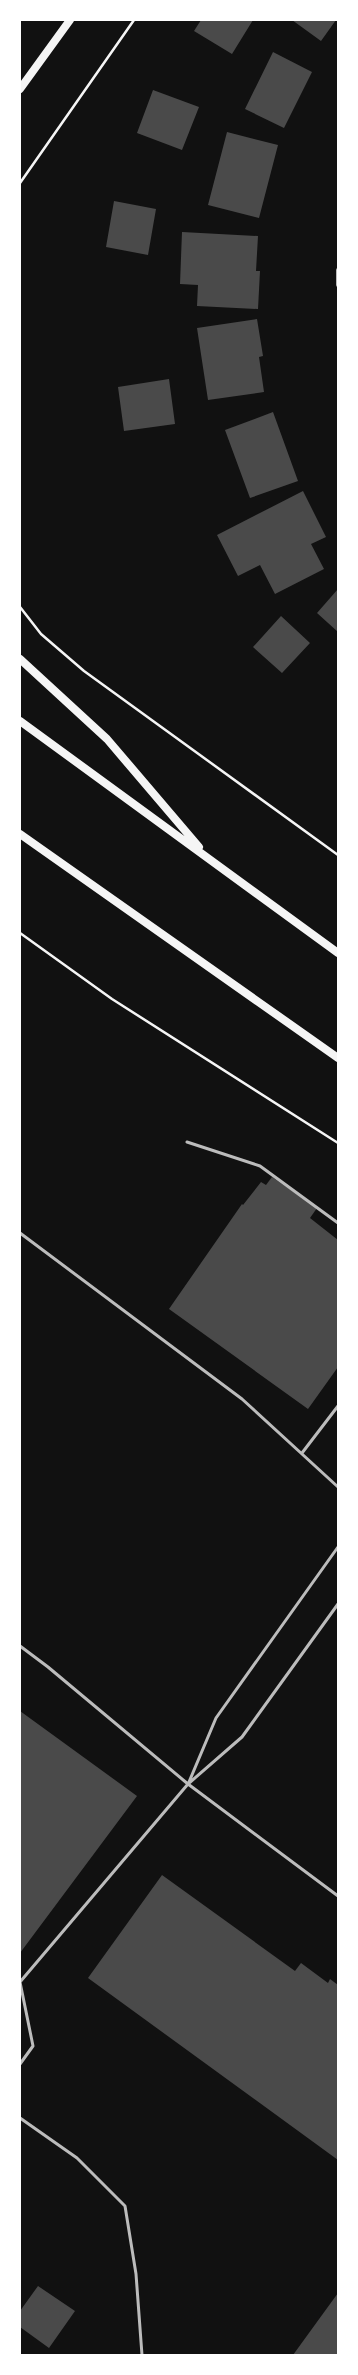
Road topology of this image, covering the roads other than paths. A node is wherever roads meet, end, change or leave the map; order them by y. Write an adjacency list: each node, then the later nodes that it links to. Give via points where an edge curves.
1 (70, 20): 2 (main road)
2 (20, 89)
3 (338, 270): 4 (street)
4 (338, 285)
5 (20, 659): 8 (main road, via 107,739)
6 (20, 721): 8 (main road)
7 (20, 834): 10 (main road)
8 (207, 856): 9 (main road)
9 (338, 953)
10 (338, 1058)
11 (187, 1142): 12 (lane, via 260,1166)
12 (338, 1223)
13 (20, 1233): 15 (lane, via 242,1399)
14 (338, 1406): 15 (lane)
15 (302, 1453): 16 (lane)
16 (338, 1486)
17 (338, 1547): 20 (lane, via 216,1718)
18 (338, 1604): 20 (lane, via 242,1737)
19 (20, 1646): 20 (lane)
20 (188, 1784): 21 (lane); 22 (lane, via 20,1982 33,2046)
21 (338, 1896)
22 (20, 2064)
23 (20, 2118): 24 (lane, via 77,2158 125,2206 136,2274)
24 (142, 2355)

